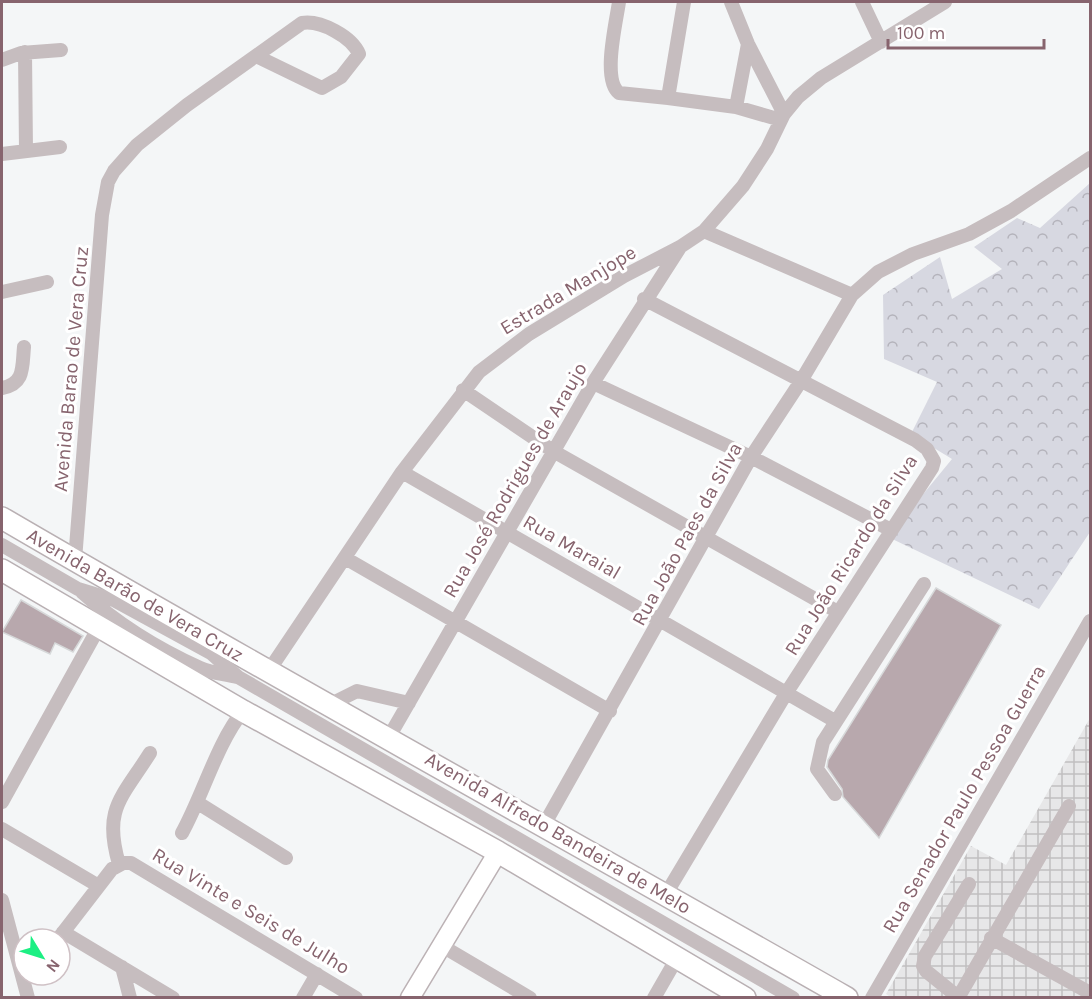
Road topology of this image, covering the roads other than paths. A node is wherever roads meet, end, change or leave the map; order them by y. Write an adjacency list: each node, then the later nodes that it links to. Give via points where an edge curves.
1 (618, 2): 12 (street, via 612,85 619,93)
2 (684, 2): 12 (street)
3 (731, 2): 7 (street)
4 (862, 2): 6 (street)
5 (945, 2): 6 (street, Estrada Manjope)
6 (881, 42): 14 (street, Estrada Manjope, via 821,78)
7 (748, 44): 13 (street); 14 (street)
8 (61, 50): 9 (street)
9 (25, 52): 11 (street); 16 (street)
10 (256, 56): 10 (street, via 322,88 341,76 359,54 348,40 326,27 307,22); 39 (street, Avenida Barao de Vera Cruz, via 137,145 108,182 102,215)
11 (2, 60)
12 (668, 98): 13 (street)
13 (736, 107): 14 (street)
14 (783, 117): 19 (street, Estrada Manjope, via 743,186)
15 (60, 147): 16 (street)
16 (26, 151): 17 (street)
17 (2, 154)
18 (1090, 158): 23 (street, Rua João Paes da Silva, via 969,234 913,254 878,272)
19 (704, 231): 20 (street, Estrada Manjope); 23 (street)
20 (681, 247): 24 (street, Rua José Rodrigues de Araujo); 29 (street, Estrada Manjope, via 624,276 529,334 479,372)
21 (46, 282): 22 (street)
22 (2, 292)
23 (852, 295): 26 (street, Rua João Paes da Silva)
24 (644, 299): 26 (street, Rua João Ricardo da Silva); 27 (street, Rua José Rodrigues de Araujo)
25 (24, 347): 28 (street, via 20,378 12,386)
26 (801, 381): 31 (street, Rua João Paes da Silva); 34 (street, Rua João Ricardo da Silva, via 915,440 933,455 932,468)
27 (593, 383): 30 (street, Rua José Rodrigues de Araujo); 31 (street)
28 (2, 388)
29 (463, 390): 30 (street); 32 (street, Estrada Manjope)
30 (553, 451): 35 (street, Rua José Rodrigues de Araujo); 36 (street)
31 (751, 457): 34 (street); 36 (street, Rua João Paes da Silva)
32 (402, 472): 35 (street, Rua Maraial); 38 (street, Estrada Manjope)
33 (2, 518): 39 (highway, Avenida Barão de Vera Cruz)
34 (891, 530): 42 (street, Rua João Ricardo da Silva)
35 (508, 532): 43 (street, Rua José Rodrigues de Araujo); 44 (street, Rua Maraial)
36 (707, 538): 42 (street); 44 (street, Rua João Paes da Silva)
37 (2, 545): 88 (street, via 78,589 106,614 182,659 202,669 238,677)
38 (345, 558): 43 (street); 47 (street, Estrada Manjope)
39 (75, 560): 47 (highway, Avenida Barão de Vera Cruz)
40 (2, 570): 46 (highway)
41 (924, 584): 53 (street)
42 (838, 612): 48 (street, Rua João Ricardo da Silva)
43 (455, 620): 49 (street, Rua José Rodrigues de Araujo); 52 (street)
44 (660, 621): 48 (street, Rua Maraial); 52 (street, Rua João Paes da Silva)
45 (1090, 621): 90 (street, Rua Senador Paulo Pessoa Guerra)
46 (99, 627): 51 (highway); 57 (street)
47 (268, 672): 50 (highway, Avenida Alfredo Bandeira de Melo)
48 (788, 692): 53 (street, Rua Maraial); 68 (street, Rua João Ricardo da Silva)
49 (409, 703): 50 (street, via 357,690); 54 (street, Rua José Rodrigues de Araujo)
50 (329, 705): 54 (highway, Avenida Alfredo Bandeira de Melo)
51 (243, 711): 58 (street, via 229,728); 63 (highway)
52 (610, 711): 60 (street, Rua João Paes da Silva)
53 (834, 722): 56 (street, via 823,742 817,769)
54 (389, 737): 60 (highway, Avenida Alfredo Bandeira de Melo)
55 (150, 753): 65 (street, via 113,815 111,830)
56 (835, 794)
57 (2, 802)
58 (198, 803): 62 (street); 64 (street)
59 (1069, 806): 72 (street)
60 (544, 825): 68 (highway, Avenida Alfredo Bandeira de Melo)
61 (2, 828): 67 (street)
62 (182, 833)
63 (498, 852): 74 (main road); 75 (highway)
64 (286, 858)
65 (119, 864): 67 (street, Rua Vinte e Seis de Julho); 77 (street, Rua Vinte e Seis de Julho, via 136,865)
66 (969, 884): 80 (street, via 925,956 923,966)
67 (97, 885): 70 (street, Rua Vinte e Seis de Julho)
68 (666, 894): 89 (highway, Avenida Alfredo Bandeira de Melo)
69 (2, 900): 71 (street)
70 (67, 927)
71 (12, 933)
72 (991, 938): 78 (street); 80 (street)
73 (72, 942): 76 (street)
74 (442, 946): 79 (street); 85 (main road)
75 (676, 958): 86 (street); 87 (highway)
76 (122, 967): 81 (street); 82 (street)
77 (317, 974): 83 (street); 84 (street, Rua Vinte e Seis de Julho)
78 (1090, 993)
79 (526, 997)
80 (958, 997)
81 (130, 998)
82 (173, 998)
83 (303, 998)
84 (356, 998)
85 (410, 998)
86 (654, 998)
87 (745, 998)
88 (793, 998)
89 (847, 998)
90 (872, 998)

